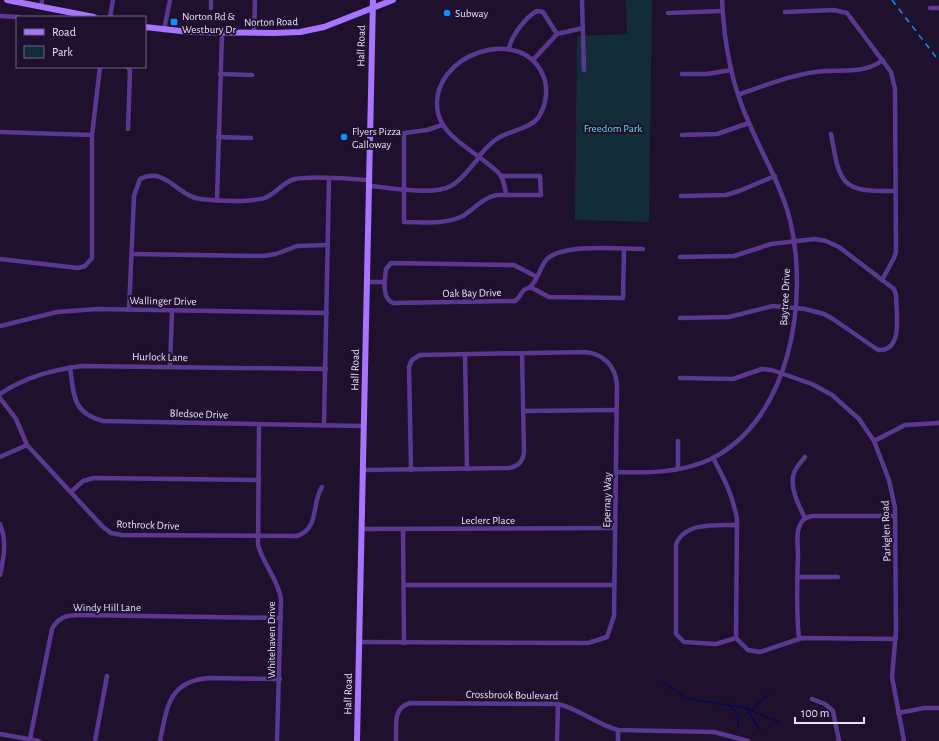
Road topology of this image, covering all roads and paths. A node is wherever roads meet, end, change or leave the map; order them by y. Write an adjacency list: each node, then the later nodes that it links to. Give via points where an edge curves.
1 (7, 0): 10 (street)
2 (113, 0): 20 (street)
3 (170, 0): 24 (street)
4 (211, 0): 11 (street)
5 (255, 0): 26 (street)
6 (373, 0): 12 (street, Hall Road)
7 (393, 0): 12 (street, Norton Road)
8 (582, 0): 23 (street)
9 (722, 0): 15 (street, Baytree Drive)
10 (41, 3): 19 (street)
11 (211, 8)
12 (372, 8): 26 (street, Norton Road, via 308,31); 52 (street, Hall Road)
13 (930, 8): 14 (street)
14 (939, 8)
15 (722, 11): 16 (street); 34 (street, Baytree Drive)
16 (668, 12)
17 (785, 12): 30 (street, via 842,11 849,16)
18 (0, 16): 21 (street)
19 (90, 16)
20 (110, 16)
21 (16, 17)
22 (146, 27): 24 (street, Norton Road)
23 (583, 28): 27 (street); 33 (street)
24 (164, 30): 25 (street, Norton Road)
25 (222, 33): 26 (street, Norton Road); 35 (street)
26 (254, 33)
27 (557, 34): 28 (street, via 542,12 537,11 517,32); 29 (street)
28 (509, 49): 29 (street); 40 (street, via 474,54 460,62 449,73 440,89 438,100 438,114)
29 (532, 60): 48 (street, via 539,68 546,84 547,92 541,113 530,125 493,141)
30 (883, 60): 38 (street, via 868,69 816,72 790,77); 54 (street, via 892,72 895,83)
31 (100, 68): 44 (street)
32 (128, 68): 41 (street)
33 (584, 70)
34 (730, 70): 36 (street, via 707,74); 38 (street, Baytree Drive)
35 (220, 74): 37 (street); 46 (street)
36 (682, 74)
37 (252, 75)
38 (738, 95): 39 (street, Baytree Drive)
39 (749, 123): 45 (street, via 717,134); 50 (street, Baytree Drive)
40 (442, 125): 48 (street, via 447,132); 53 (street, via 404,133)
41 (128, 129)
42 (0, 132): 44 (street)
43 (831, 134): 54 (street, via 838,170 844,180 863,191)
44 (92, 135): 64 (street, via 91,261 85,266 73,267)
45 (682, 135)
46 (218, 137): 47 (street); 57 (street)
47 (251, 138)
48 (479, 156): 49 (street); 53 (street, via 461,179 451,186 432,190)
49 (501, 176): 55 (street); 55 (street, via 540,176 541,195)
50 (775, 176): 56 (street, via 726,195); 58 (street, Baytree Drive)
51 (329, 179): 52 (street); 57 (street, via 290,180 267,197 260,199); 59 (street)
52 (368, 183): 53 (street); 67 (street, Hall Road)
53 (404, 188): 55 (street, via 404,222 444,222 463,215 491,196)
54 (896, 191): 66 (street, via 896,252)
55 (506, 194)
56 (681, 196)
57 (217, 199): 62 (street, via 194,198 164,177 148,176 140,179 134,196)
58 (794, 241): 63 (street, via 771,244 734,256); 66 (street, via 815,239 832,243); 70 (street, Baytree Drive)
59 (328, 246): 62 (street, via 297,246 263,256); 73 (street)
60 (624, 249): 61 (street, Oak Bay Drive); 65 (street, Oak Bay Drive, via 577,248 554,254 547,259); 69 (street, via 623,298 548,297)
61 (643, 249)
62 (132, 254): 71 (street)
63 (680, 257)
64 (0, 259)
65 (537, 277): 68 (street, via 514,265 396,263 386,267); 69 (street, Oak Bay Drive)
66 (882, 280): 70 (street, via 894,289 896,295 896,335 894,343 886,350 869,346 824,314)
67 (366, 282): 68 (street); 90 (street, Hall Road)
68 (385, 282): 69 (street, Oak Bay Drive, via 386,297 393,303 514,301)
69 (530, 287)
70 (796, 308): 74 (street, via 763,308 729,317); 81 (street, Baytree Drive, via 788,354)
71 (129, 310): 72 (street, Wallinger Drive); 75 (street, Wallinger Drive, via 57,312)
72 (172, 311): 73 (street, Wallinger Drive); 78 (street)
73 (327, 313): 80 (street)
74 (680, 318)
75 (0, 326)
76 (522, 353): 77 (street); 85 (street, Epernay Way, via 591,353 603,358 610,364 616,378); 86 (street)
77 (465, 354): 97 (street); 99 (street, via 420,356 412,360 409,368)
78 (170, 366): 79 (street, Hurlock Lane); 80 (street, Hurlock Lane)
79 (70, 367): 83 (street, Hurlock Lane, via 41,373); 88 (street, Bledsoe Drive, via 76,401 81,410 91,418 103,421)
80 (326, 369): 89 (street)
81 (781, 373): 82 (street, Parkglen Road, via 762,368 736,378); 92 (street, Parkglen Road, via 812,384 832,395 859,419); 96 (street, Baytree Drive, via 768,403 757,420 737,441)
82 (680, 378)
83 (0, 394)
84 (0, 398): 93 (street, Rothrock Drive, via 16,419)
85 (617, 410): 86 (street); 101 (street, Epernay Way)
86 (523, 411): 97 (street, via 522,460 512,468)
87 (939, 423): 92 (street, via 906,425)
88 (259, 425): 89 (street, Bledsoe Drive); 102 (street, Whitehaven Drive)
89 (324, 425): 90 (street, Bledsoe Drive)
90 (363, 426): 98 (street, Hall Road)
91 (678, 441): 100 (street)
92 (874, 441): 105 (street, Parkglen Road, via 889,480)
93 (28, 445): 94 (street); 104 (street, Rothrock Drive)
94 (0, 457)
95 (805, 457): 106 (street, via 793,477 797,502)
96 (713, 458): 100 (street, Baytree Drive); 108 (street, via 734,503)
97 (467, 469): 99 (street)
98 (362, 470): 99 (street); 110 (street, Hall Road)
99 (411, 470)
100 (678, 470): 101 (street, Baytree Drive, via 648,473)
101 (616, 472): 109 (street, Epernay Way)
102 (258, 480): 104 (street, via 94,478 83,481); 112 (street, Whitehaven Drive)
103 (322, 487): 112 (street, Rothrock Drive, via 317,495 313,522 307,531 291,537)
104 (71, 492): 112 (street, Rothrock Drive, via 102,526 116,534)
105 (895, 516): 106 (street); 121 (street, Parkglen Road)
106 (805, 518): 114 (street, via 798,532)
107 (0, 524): 113 (street, via 4,535)
108 (737, 525): 119 (street); 119 (street, via 689,530 678,537 675,628 679,639 690,644 716,644)
109 (615, 528): 111 (street, Leclerc Place); 117 (street, Epernay Way)
110 (361, 529): 111 (street, Leclerc Place); 122 (street, Hall Road)
111 (404, 529): 116 (street)
112 (258, 537): 118 (street, Whitehaven Drive, via 263,561 280,592)
113 (0, 575)
114 (797, 577): 115 (street); 120 (street, via 796,618)
115 (838, 577)
116 (404, 585): 117 (street); 123 (street)
117 (614, 585): 123 (street, Epernay Way, via 614,616 607,637 588,643)
118 (281, 618): 125 (street, Whitehaven Drive); 132 (street, Windy Hill Lane, via 80,615 63,617 52,629)
119 (736, 638): 120 (street, via 748,650 760,652)
120 (799, 639): 121 (street)
121 (896, 639): 129 (street, Parkglen Road, via 892,677)
122 (359, 642): 123 (street); 137 (street, Hall Road)
123 (404, 642)
124 (107, 676): 134 (street)
125 (280, 679): 135 (street, via 209,678 186,684 175,692 168,704); 136 (street, Whitehaven Drive)
126 (812, 699): 142 (street, via 825,704 833,711)
127 (558, 704): 130 (street, Crossbrook Boulevard, via 568,706); 138 (street, Crossbrook Boulevard, via 410,703 400,707 397,712); 139 (street)
128 (939, 708): 129 (street)
129 (898, 713): 143 (street, Parkglen Road)
130 (618, 730): 140 (street); 141 (street, Crossbrook Boulevard, via 714,732)
131 (0, 734): 132 (street)
132 (30, 739): 133 (street)
133 (39, 741)
134 (95, 741)
135 (160, 741)
136 (278, 741)
137 (357, 741)
138 (396, 741)
139 (558, 741)
140 (618, 741)
141 (748, 741)
142 (840, 741)
143 (904, 741)

